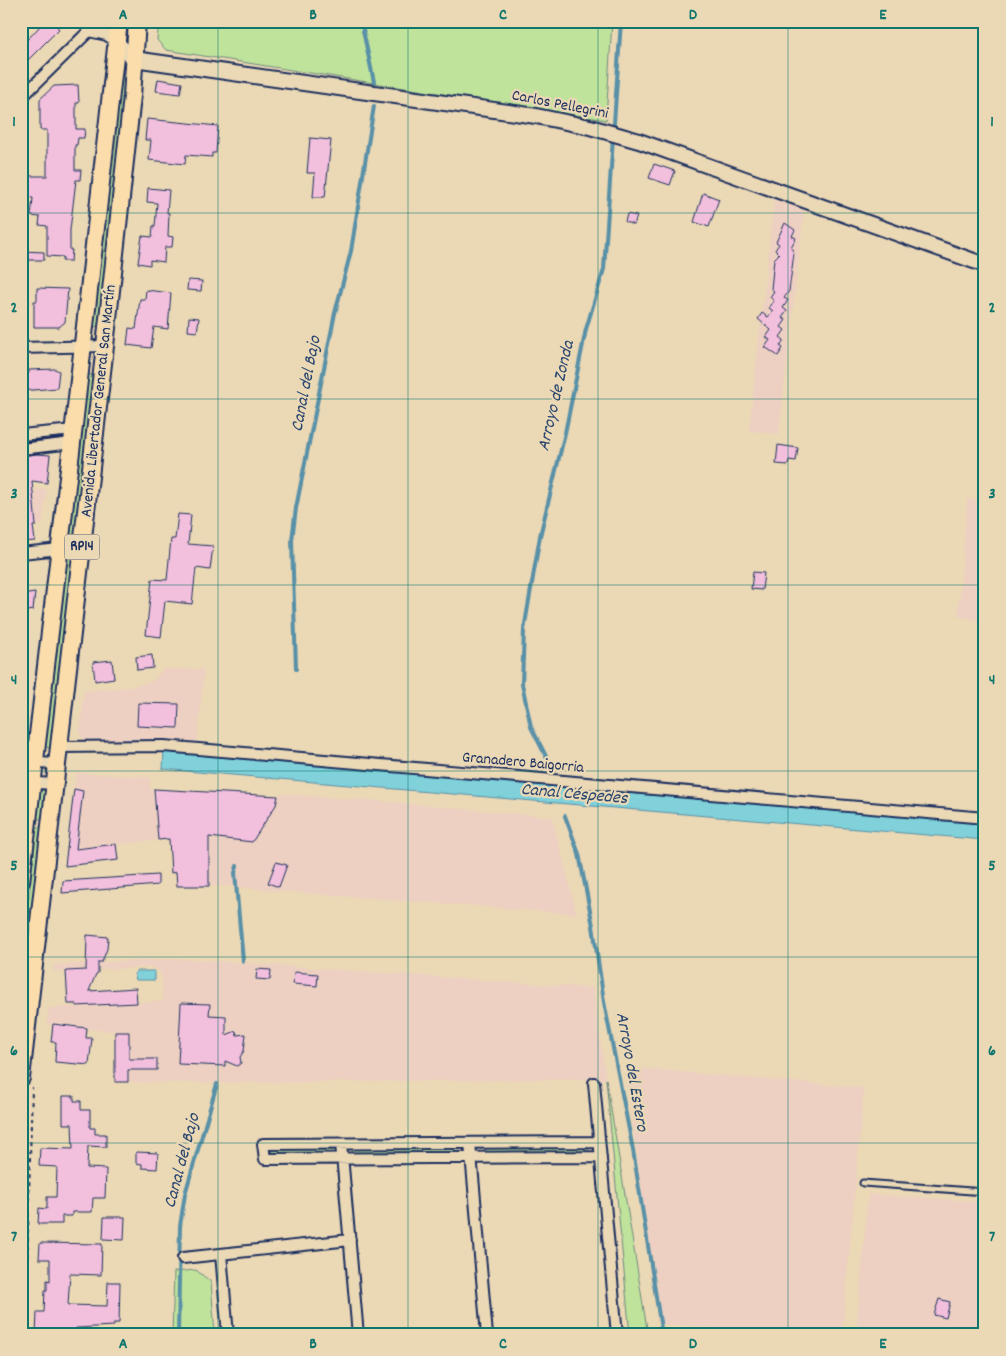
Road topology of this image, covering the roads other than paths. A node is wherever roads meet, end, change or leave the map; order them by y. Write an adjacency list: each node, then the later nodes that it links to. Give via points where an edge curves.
1 (99, 21): 4 (street)
2 (119, 21): 5 (main road, Avenida Libertador General San Martín / RP14)
3 (137, 21): 6 (main road, Avenida Libertador General San Martín / RP14)
4 (89, 31): 5 (street, via 107,35); 7 (street)
5 (116, 42): 6 (main road); 10 (main road, Avenida Libertador General San Martín / RP14)
6 (134, 59): 8 (main road, Carlos Pellegrini, via 536,116 614,133); 9 (main road, Avenida Libertador General San Martín / RP14)
7 (21, 98)
8 (985, 264)
9 (105, 346): 10 (street); 17 (main road, Avenida Libertador General San Martín / RP14)
10 (82, 347): 11 (street); 13 (main road, Avenida Libertador General San Martín / RP14)
11 (21, 348)
12 (21, 435): 13 (street)
13 (73, 436): 14 (street); 15 (main road, Avenida Libertador General San Martín / RP14)
14 (21, 449)
15 (60, 549): 16 (street); 18 (main road, Avenida Libertador General San Martín / RP14)
16 (21, 553)
17 (58, 747): 19 (main road, Avenida Libertador General San Martín / RP14); 22 (street, Granadero Baigorria, via 164,746)
18 (28, 762): 19 (street); 20 (main road, Avenida Libertador General San Martín / RP14)
19 (56, 764): 21 (main road, Avenida Libertador General San Martín / RP14)
20 (27, 782): 21 (street); 23 (main road, Avenida Libertador General San Martín / RP14)
21 (54, 784): 24 (main road, Avenida Libertador General San Martín / RP14)
22 (985, 818)
23 (21, 881)
24 (21, 1078)
25 (594, 1083): 26 (street)
26 (599, 1142): 27 (street); 29 (street)
27 (470, 1143): 28 (street); 31 (street)
28 (341, 1144): 30 (street); 30 (street, via 263,1144 265,1159)
29 (601, 1157): 31 (street); 40 (street)
30 (342, 1158): 31 (street); 34 (street)
31 (471, 1158): 39 (street)
32 (863, 1183): 33 (lane)
33 (985, 1192)
34 (350, 1240): 35 (street); 38 (street)
35 (221, 1254): 36 (street); 37 (street)
36 (184, 1258)
37 (228, 1335)
38 (358, 1335)
39 (487, 1335)
40 (617, 1335)

